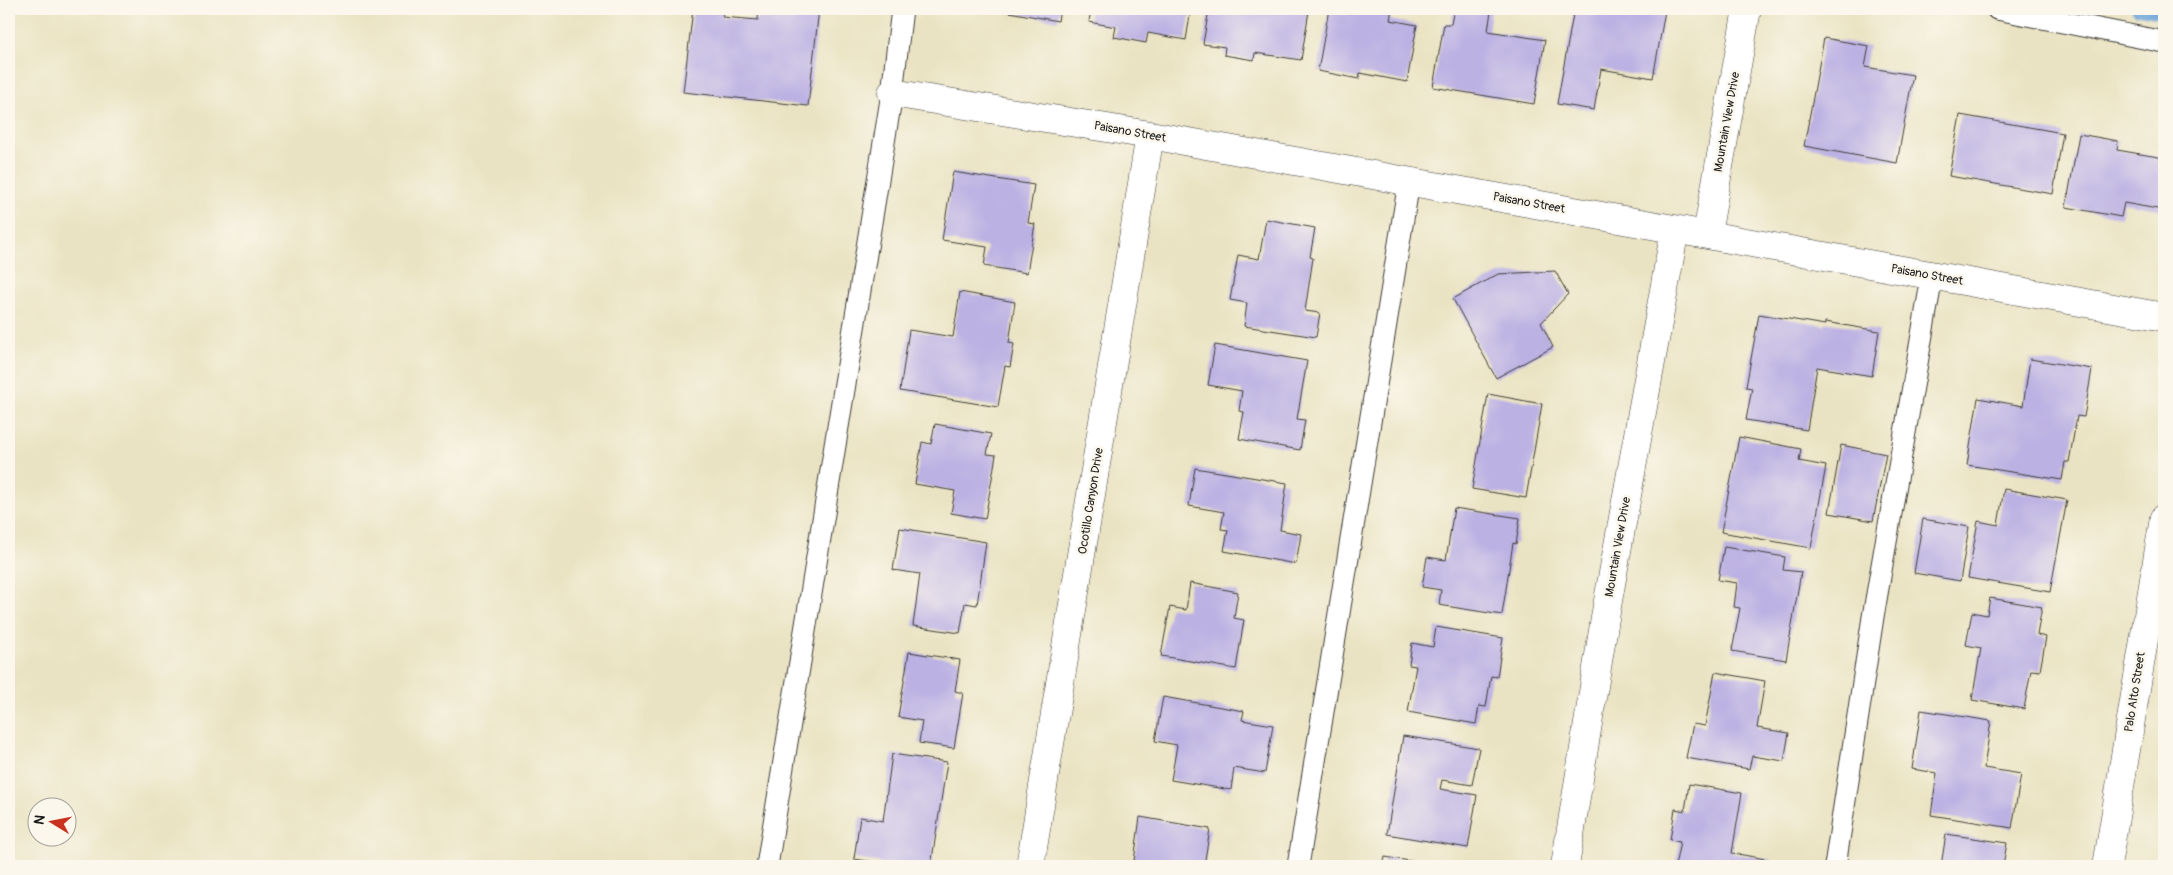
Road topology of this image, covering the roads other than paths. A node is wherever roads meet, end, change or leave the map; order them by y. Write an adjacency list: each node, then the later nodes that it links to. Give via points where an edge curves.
1 (902, 9): 5 (lane)
2 (1747, 9): 9 (street, Mountain View Drive)
3 (1997, 9): 4 (lane)
4 (2164, 42)
5 (892, 93): 6 (street, Paisano Street); 13 (lane)
6 (1150, 135): 7 (street, Paisano Street); 14 (street, Ocotillo Canyon Drive)
7 (1409, 182): 8 (street, Paisano Street); 15 (lane)
8 (1675, 229): 9 (street, Paisano Street); 16 (street, Mountain View Drive, via 1606,612)
9 (1707, 234): 10 (street, Paisano Street)
10 (1932, 276): 11 (street, Paisano Street); 17 (lane)
11 (2164, 317)
12 (2164, 518): 18 (street, Palo Alto Street)
13 (767, 866)
14 (1030, 866)
15 (1298, 866)
16 (1565, 866)
17 (1835, 866)
18 (2107, 866)

